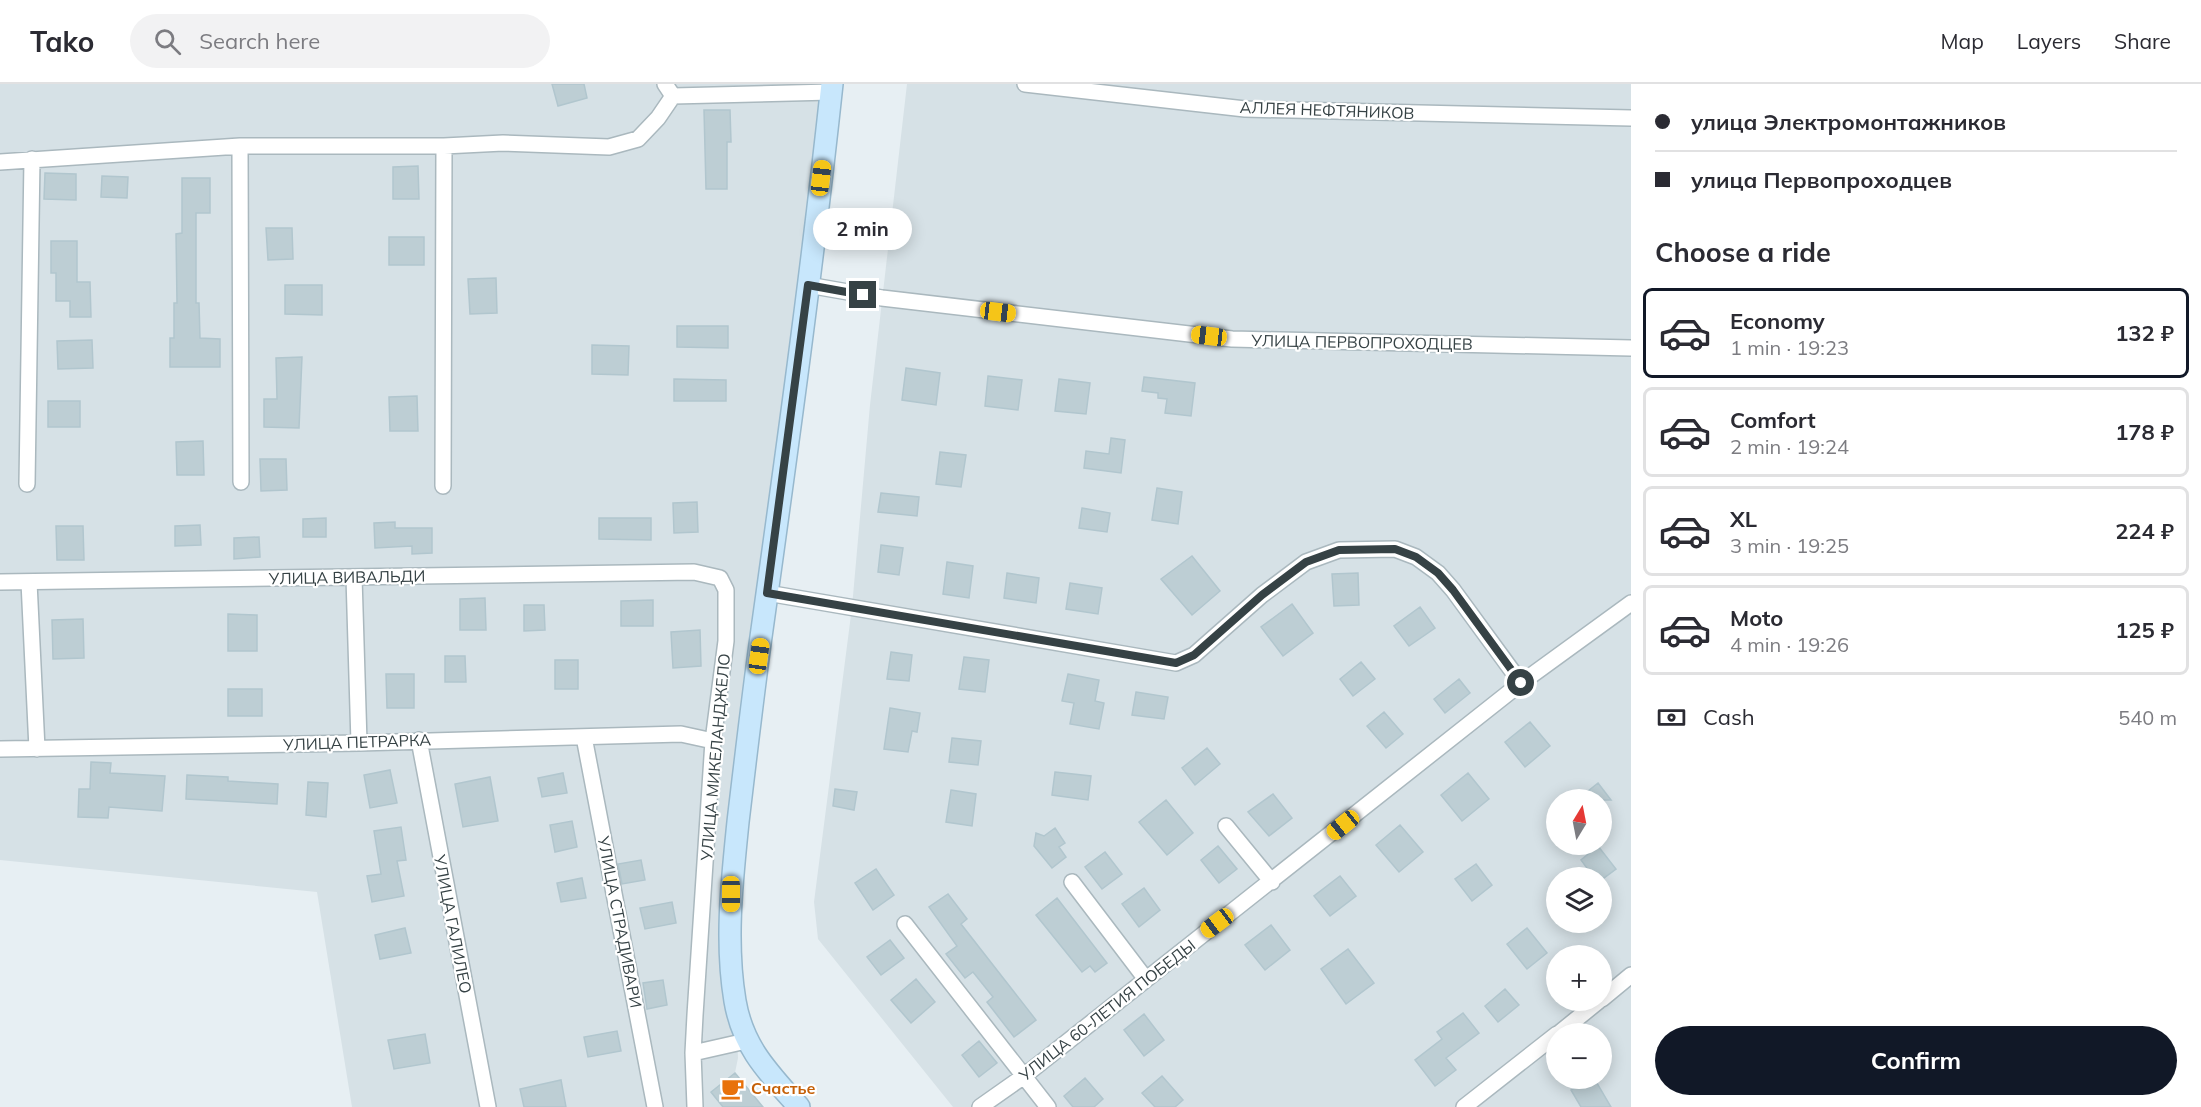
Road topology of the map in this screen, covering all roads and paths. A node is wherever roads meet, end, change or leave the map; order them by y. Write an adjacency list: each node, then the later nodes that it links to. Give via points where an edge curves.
1 (1024, 84): 4 (street, АЛЛЕЯ НЕФТЯНИКОВ, via 1245,109)
2 (832, 88): 3 (street); 9 (street)
3 (669, 90): 6 (street, via 658,118 638,139 609,147 503,143)
4 (1631, 118)
5 (240, 146): 6 (street); 7 (street); 11 (street)
6 (444, 146): 13 (street)
7 (32, 159): 8 (street); 12 (street)
8 (0, 162)
9 (808, 285): 10 (street, УЛИЦА ПЕРВОПРОХОДЦЕВ, via 882,298 1232,339); 18 (street)
10 (1631, 348)
11 (241, 482)
12 (27, 484)
13 (443, 486)
14 (694, 572): 15 (street, УЛИЦА ВИВАЛЬДИ); 23 (street, УЛИЦА МИКЕЛАНДЖЕЛО, via 720,578 726,590 726,641)
15 (354, 577): 17 (street, УЛИЦА ВИВАЛЬДИ); 24 (street)
16 (0, 582): 17 (street, УЛИЦА ВИВАЛЬДИ)
17 (29, 582): 26 (street)
18 (767, 593): 20 (street, via 1176,663 1194,655 1306,562 1339,550 1395,549 1416,557 1438,573); 36 (street, via 731,894 731,965 735,1003)
19 (1631, 603): 20 (street, УЛИЦА 60-ЛЕТИЯ ПОБЕДЫ)
20 (1521, 683): 29 (street, УЛИЦА 60-ЛЕТИЯ ПОБЕДЫ)
21 (584, 737): 22 (street, УЛИЦА ПЕТРАРКА); 23 (street, УЛИЦА ПЕТРАРКА, via 681,734); 41 (street, УЛИЦА СТРАДИВАРИ)
22 (419, 740): 24 (street, УЛИЦА ПЕТРАРКА); 40 (street, УЛИЦА ГАЛИЛЕО)
23 (713, 741): 38 (street, УЛИЦА МИКЕЛАНДЖЕЛО)
24 (359, 743): 26 (street, УЛИЦА ПЕТРАРКА)
25 (0, 749): 26 (street, УЛИЦА ПЕТРАРКА)
26 (37, 749)
27 (1226, 826): 29 (street)
28 (1072, 882): 32 (street)
29 (1272, 882): 32 (street, УЛИЦА 60-ЛЕТИЯ ПОБЕДЫ)
30 (904, 924): 39 (street)
31 (1631, 975): 33 (street)
32 (1145, 978): 39 (street, УЛИЦА 60-ЛЕТИЯ ПОБЕДЫ)
33 (1612, 991)
34 (1587, 1011): 35 (street)
35 (1572, 1023)
36 (746, 1041): 38 (street); 43 (street, via 759,1062)
37 (1546, 1043): 46 (street)
38 (693, 1053): 42 (street, УЛИЦА МИКЕЛАНДЖЕЛО)
39 (1024, 1076): 44 (street, УЛИЦА 60-ЛЕТИЯ ПОБЕДЫ); 45 (street)
40 (488, 1107)
41 (655, 1107)
42 (695, 1107)
43 (799, 1107)
44 (980, 1107)
45 (1048, 1107)
46 (1464, 1107)

